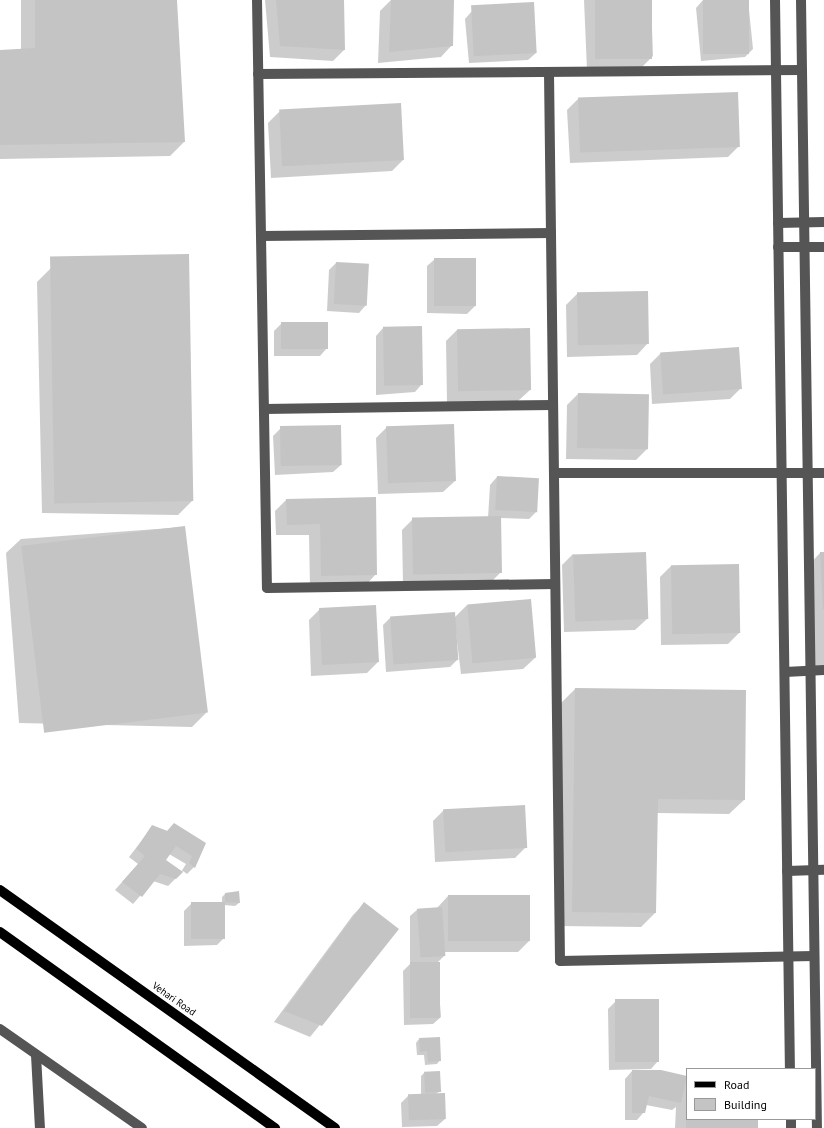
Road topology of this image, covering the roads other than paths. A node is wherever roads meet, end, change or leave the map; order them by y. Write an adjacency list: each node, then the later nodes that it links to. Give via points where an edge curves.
1 (257, 0): 7 (street)
2 (775, 0): 5 (street)
3 (801, 0): 4 (street)
4 (802, 70): 5 (street); 8 (street)
5 (776, 71): 6 (street); 10 (street)
6 (549, 73): 7 (street); 11 (street)
7 (258, 74): 12 (street)
8 (804, 222): 9 (street); 10 (street); 14 (street)
9 (824, 222)
10 (778, 223): 13 (street)
11 (551, 233): 12 (street); 16 (street)
12 (261, 236): 17 (street)
13 (778, 247): 14 (street); 19 (street)
14 (804, 247): 15 (street); 20 (street)
15 (824, 247)
16 (553, 405): 17 (street); 18 (street)
17 (264, 409): 22 (street, via 267,588)
18 (554, 473): 19 (street); 22 (street)
19 (782, 473): 20 (street); 25 (street)
20 (808, 473): 21 (street); 24 (street)
21 (824, 473)
22 (555, 584): 32 (street, via 560,961)
23 (824, 670): 24 (street)
24 (810, 671): 25 (street); 28 (street)
25 (784, 672): 27 (street)
26 (824, 870): 28 (street)
27 (787, 871): 28 (street); 32 (street)
28 (813, 871): 31 (street)
29 (0, 890): 40 (main road, Vehari Road)
30 (0, 932): 39 (main road)
31 (814, 956): 32 (street); 36 (street)
32 (788, 957): 35 (street)
33 (0, 1029): 34 (street)
34 (36, 1055): 37 (street); 38 (street)
35 (790, 1068)
36 (818, 1080): 41 (street)
37 (40, 1128)
38 (142, 1128)
39 (275, 1128)
40 (335, 1128)
41 (817, 1128)

